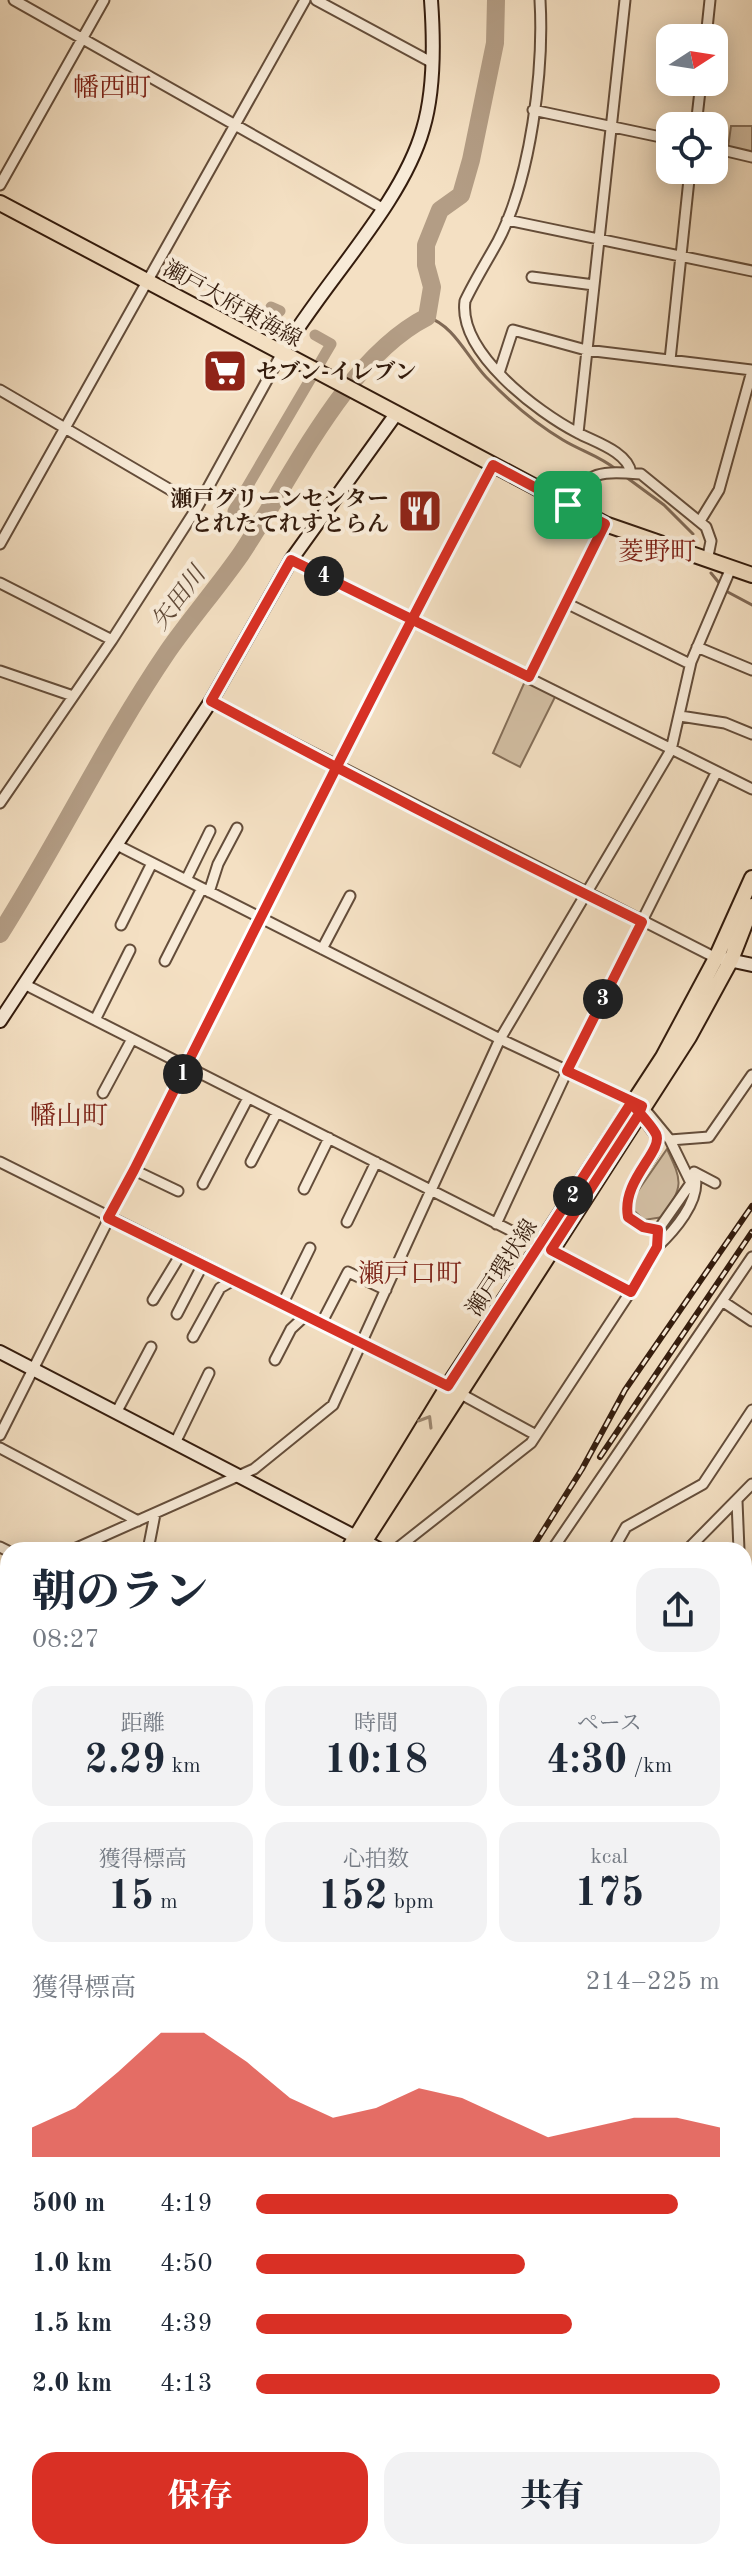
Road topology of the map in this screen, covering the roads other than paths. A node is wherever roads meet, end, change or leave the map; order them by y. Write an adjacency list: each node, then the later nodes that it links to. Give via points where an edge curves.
1 (14, 0): 10 (street)
2 (104, 0): 10 (street)
3 (305, 0): 13 (street)
4 (316, 0): 11 (street)
5 (431, 0): 11 (street)
6 (540, 0): 12 (street, via 543,53)
7 (625, 0): 14 (street)
8 (710, 0): 9 (street)
9 (707, 24)
10 (82, 38): 13 (street); 19 (street)
11 (431, 62): 21 (street, via 423,130)
12 (533, 110): 14 (street); 22 (street)
13 (235, 124): 21 (street); 27 (street)
14 (613, 127): 15 (street); 23 (street)
15 (656, 136)
16 (728, 151): 17 (street)
17 (752, 157)
18 (688, 184): 24 (street)
19 (0, 185)
20 (0, 203): 27 (main road, 瀬戸大府東海線)
21 (382, 208): 30 (street)
22 (507, 220): 23 (street); 33 (street, via 465,301 463,315 474,342)
23 (599, 240): 24 (street); 28 (street)
24 (679, 254): 25 (street); 31 (street)
25 (752, 271)
26 (532, 277): 28 (street)
27 (146, 280): 30 (main road, 瀬戸大府東海線); 36 (street)
28 (594, 285): 29 (street)
29 (586, 350): 31 (street); 33 (street, via 513,330); 37 (street)
30 (282, 353): 35 (main road, 瀬戸大府東海線); 41 (street)
31 (670, 360): 32 (street)
32 (752, 370): 42 (street, via 719,490)
33 (499, 373): 37 (street)
34 (0, 390): 36 (street)
35 (391, 411): 38 (main road, 瀬戸大府東海線); 45 (street)
36 (65, 426): 41 (street); 44 (street)
37 (578, 433): 39 (street, via 626,461)
38 (493, 465): 40 (main road, 瀬戸大府東海線); 51 (street)
39 (631, 473): 40 (street, via 589,476); 42 (street, via 649,477)
40 (568, 505): 43 (main road, 瀬戸大府東海線)
41 (198, 506): 52 (street)
42 (700, 521): 46 (street, via 711,541)
43 (605, 524): 46 (main road, 瀬戸大府東海線); 50 (street)
44 (0, 544)
45 (291, 560): 51 (street); 59 (street)
46 (707, 561): 47 (main road, 瀬戸大府東海線)
47 (730, 573): 48 (main road, 瀬戸大府東海線); 53 (street)
48 (752, 575)
49 (0, 583): 52 (street)
50 (566, 603): 54 (street); 57 (street)
51 (412, 618): 57 (street); 63 (street)
52 (112, 640): 58 (street)
53 (697, 647): 54 (street); 55 (street)
54 (690, 664): 60 (street)
55 (752, 670)
56 (0, 671): 58 (street)
57 (529, 677): 62 (street)
58 (73, 696): 66 (street)
59 (211, 701): 63 (street); 69 (street)
60 (680, 716): 61 (street, via 725,723); 62 (street)
61 (752, 734)
62 (671, 750): 64 (street); 74 (street)
63 (336, 767): 74 (street); 77 (street)
64 (716, 773): 65 (street); 78 (street)
65 (752, 789)
66 (0, 803)
67 (237, 828): 73 (street)
68 (210, 831): 72 (street)
69 (117, 845): 70 (street); 85 (street)
70 (152, 863): 72 (street); 79 (street)
71 (752, 878): 82 (main road, 瀬戸環状線)
72 (186, 880): 73 (street)
73 (206, 890): 77 (street); 83 (street)
74 (585, 894): 78 (street); 89 (street)
75 (350, 896): 80 (street)
76 (752, 906): 82 (main road, 瀬戸環状線)
77 (260, 918): 80 (street); 90 (street)
78 (642, 922): 82 (street); 91 (street)
79 (121, 925)
80 (322, 949): 89 (street)
81 (130, 950): 86 (street)
82 (723, 959): 84 (street); 95 (main road, 瀬戸環状線)
83 (165, 961)
84 (752, 965)
85 (24, 984): 86 (street); 87 (street)
86 (95, 1020): 88 (street)
87 (0, 1021)
88 (132, 1039): 90 (street); 93 (street)
89 (500, 1039): 91 (street); 107 (street)
90 (186, 1068): 94 (street); 102 (street)
91 (567, 1071): 95 (street); 111 (street)
92 (752, 1075): 98 (street, via 709,1137)
93 (103, 1093)
94 (248, 1098): 96 (street); 105 (street)
95 (637, 1108): 98 (street); 112 (street, via 656,1134 657,1145 629,1188 628,1217); 115 (main road, 瀬戸環状線)
96 (277, 1112): 97 (street); 100 (street)
97 (329, 1138): 101 (street); 106 (street)
98 (670, 1140): 103 (street)
99 (0, 1162): 109 (street)
100 (251, 1162)
101 (376, 1162): 107 (street); 110 (street)
102 (134, 1170): 108 (street); 109 (street)
103 (692, 1173): 104 (street); 112 (street, via 689,1192); 113 (street, via 696,1193)
104 (715, 1183)
105 (203, 1184)
106 (304, 1189)
107 (431, 1189): 111 (street); 120 (street)
108 (178, 1191)
109 (108, 1218): 116 (street); 134 (street)
110 (347, 1222)
111 (496, 1224): 115 (street)
112 (658, 1230): 113 (street)
113 (657, 1247): 121 (street)
114 (310, 1248): 124 (street)
115 (546, 1248): 121 (street); 136 (main road, 瀬戸環状線)
116 (181, 1254): 118 (street); 122 (street)
117 (752, 1257): 123 (street)
118 (202, 1266): 119 (street); 125 (street)
119 (232, 1281): 124 (street); 129 (street, via 220,1288)
120 (386, 1290): 128 (street, via 348,1272); 130 (street)
121 (631, 1292): 140 (street)
122 (153, 1300)
123 (722, 1301): 127 (street); 152 (street)
124 (282, 1305): 126 (street)
125 (177, 1314)
126 (305, 1316): 128 (street); 133 (street, via 291,1329)
127 (752, 1321)
128 (321, 1324): 130 (street)
129 (193, 1337)
130 (363, 1345): 136 (street); 143 (street, via 333,1405)
131 (151, 1347): 138 (street)
132 (0, 1352): 134 (street)
133 (275, 1360)
134 (34, 1369): 138 (street); 139 (street)
135 (209, 1373): 141 (street)
136 (454, 1390): 140 (street); 150 (main road, 瀬戸環状線)
137 (752, 1410): 153 (street, via 703,1484 626,1527)
138 (116, 1413): 141 (street)
139 (0, 1435)
140 (536, 1435): 151 (street)
141 (176, 1441): 143 (street)
142 (0, 1448): 147 (street)
143 (243, 1475): 146 (street); 150 (street)
144 (752, 1484): 145 (street)
145 (737, 1501): 154 (street); 155 (street)
146 (155, 1514): 147 (street); 149 (street)
147 (138, 1521): 148 (street)
148 (90, 1542)
149 (150, 1542)
150 (361, 1542)
151 (405, 1542)
152 (557, 1542)
153 (618, 1542)
154 (695, 1542)
155 (739, 1542)

